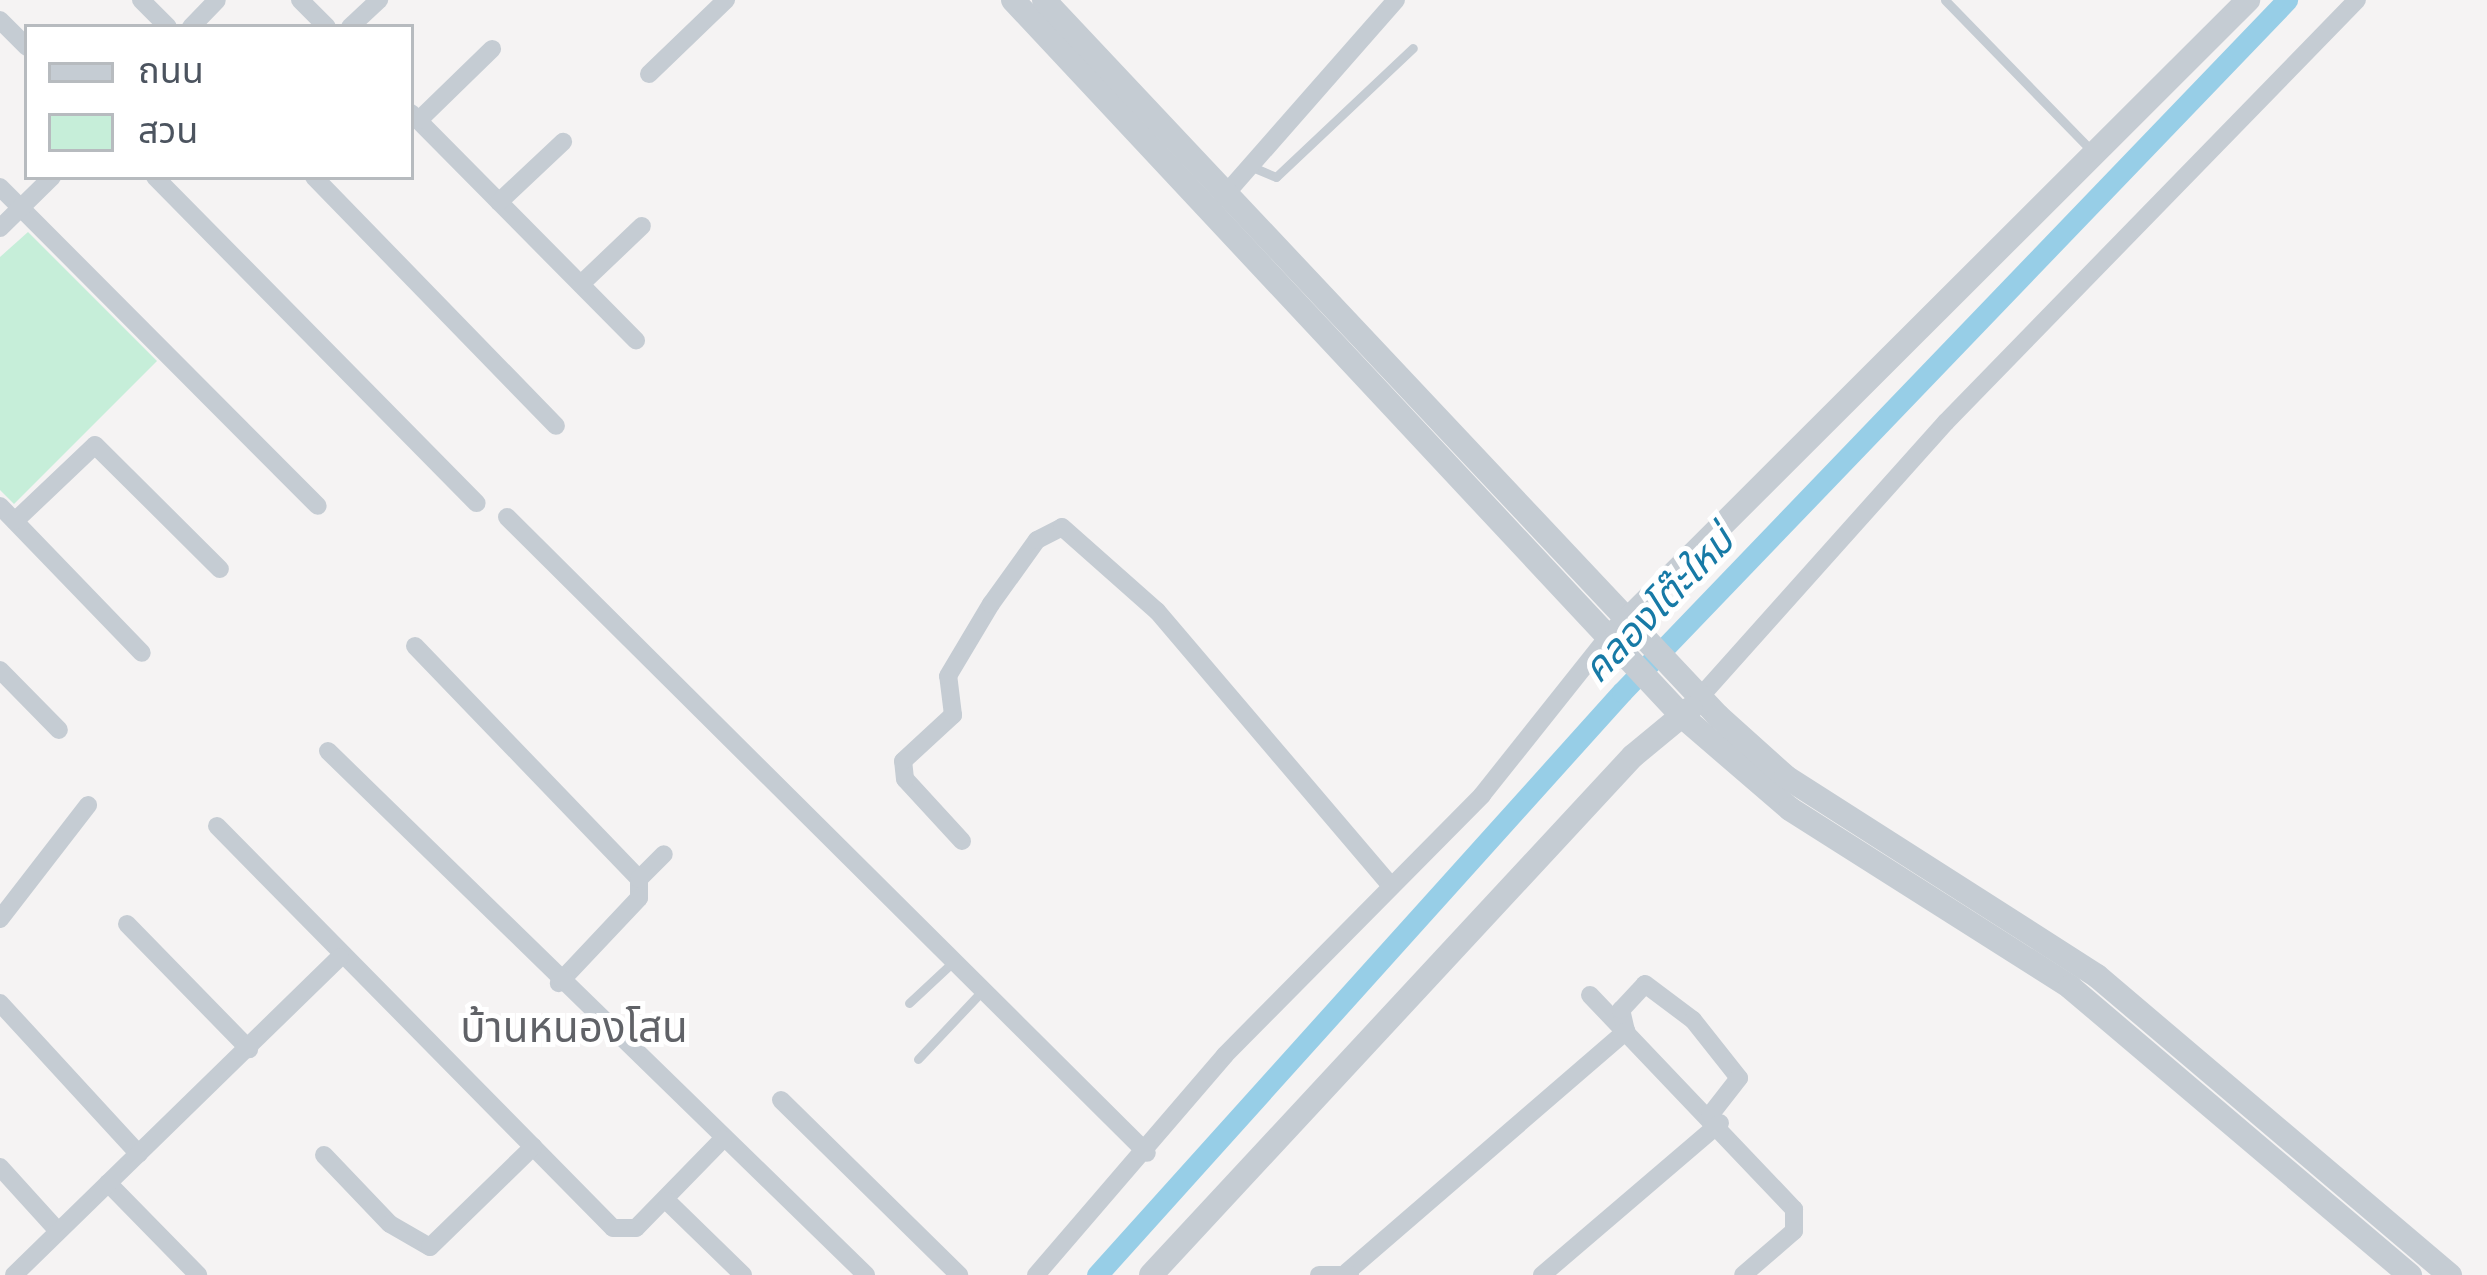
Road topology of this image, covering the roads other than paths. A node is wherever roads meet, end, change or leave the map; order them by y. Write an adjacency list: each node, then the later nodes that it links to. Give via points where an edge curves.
1 (141, 0): 13 (street)
2 (217, 0): 14 (street)
3 (300, 0): 15 (street)
4 (379, 0): 16 (street)
5 (726, 0): 20 (street)
6 (1013, 0): 43 (street)
7 (1044, 0): 29 (street)
8 (1396, 0): 24 (street)
9 (1945, 0): 23 (lane)
10 (2248, 0): 23 (street)
11 (2357, 0): 47 (street)
12 (0, 20): 17 (street)
13 (165, 24)
14 (194, 24)
15 (324, 24)
16 (353, 24)
17 (24, 44)
18 (1413, 48): 24 (lane, via 1276,177)
19 (492, 49): 21 (street)
20 (649, 74)
21 (415, 116): 30 (street)
22 (563, 142): 30 (street)
23 (2097, 155): 43 (street)
24 (1250, 166): 29 (street)
25 (49, 180): 31 (street)
26 (158, 180): 37 (street)
27 (317, 180): 36 (street)
28 (0, 187): 31 (street)
29 (1223, 197): 43 (street)
30 (500, 202): 34 (street)
31 (20, 208): 33 (street); 39 (street)
32 (642, 226): 34 (street)
33 (0, 228)
34 (581, 284): 35 (street)
35 (636, 340)
36 (556, 426)
37 (476, 503)
38 (0, 506): 41 (street)
39 (318, 506)
40 (507, 517): 59 (street)
41 (15, 520): 42 (street, via 95,445); 45 (street)
42 (220, 569)
43 (1623, 631): 47 (street); 55 (street, via 1482,795)
44 (415, 646): 54 (street)
45 (142, 653)
46 (0, 670): 48 (street)
47 (1687, 701): 79 (street); 90 (street, via 1790,809 2070,987); 91 (street, via 1786,777 2097,976)
48 (58, 730)
49 (328, 752): 60 (street)
50 (88, 805): 56 (street)
51 (217, 826): 58 (street)
52 (962, 841): 55 (street, via 905,779 903,761 953,715 948,676 1037,540 1062,526 1157,611)
53 (664, 854): 54 (street)
54 (639, 879): 60 (street, via 639,898)
55 (1391, 886): 72 (street)
56 (0, 919)
57 (127, 924): 66 (street)
58 (340, 956): 66 (street); 71 (street)
59 (955, 960): 61 (street); 64 (lane)
60 (559, 983): 70 (street)
61 (984, 989): 67 (lane); 72 (street)
62 (1590, 995): 65 (street)
63 (0, 1003): 73 (street)
64 (909, 1003)
65 (1626, 1031): 69 (street); 69 (street, via 1621,1010 1645,984 1693,1020 1739,1078); 80 (street)
66 (249, 1049): 73 (street)
67 (918, 1059)
68 (781, 1100): 85 (street)
69 (1716, 1118): 88 (street); 89 (street, via 1780,1184 1796,1221)
70 (723, 1139): 77 (street); 84 (street)
71 (533, 1147): 74 (street, via 430,1246 390,1224); 77 (street, via 623,1232)
72 (1147, 1153): 86 (street)
73 (139, 1154): 76 (street)
74 (324, 1155)
75 (0, 1167): 78 (street)
76 (108, 1184): 78 (street); 82 (street)
77 (667, 1201): 83 (street)
78 (58, 1231): 81 (street)
79 (1160, 1272)
80 (1348, 1274): 87 (street)
81 (14, 1275)
82 (197, 1275)
83 (743, 1275)
84 (866, 1275)
85 (959, 1275)
86 (1036, 1275)
87 (1319, 1275)
88 (1542, 1275)
89 (1743, 1275)
90 (2410, 1275)
91 (2450, 1275)

